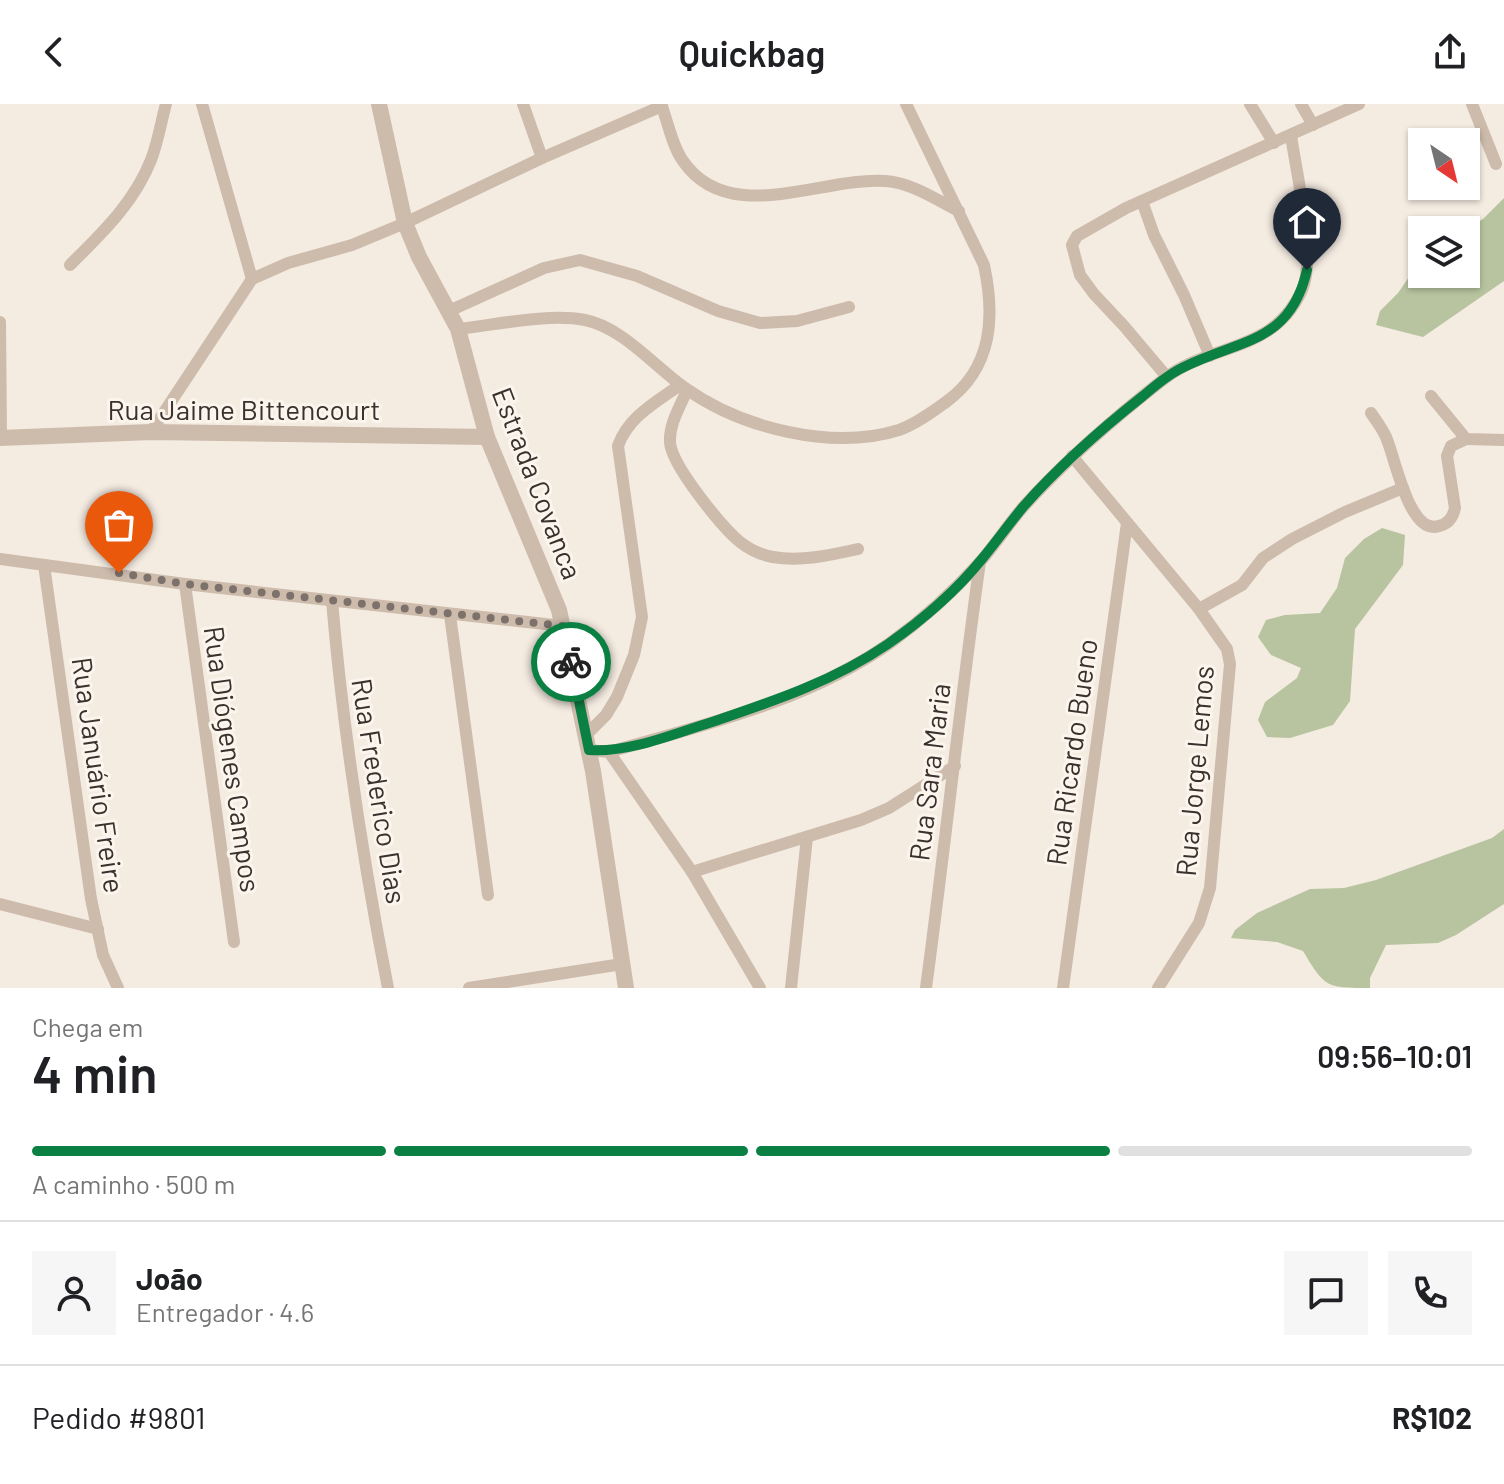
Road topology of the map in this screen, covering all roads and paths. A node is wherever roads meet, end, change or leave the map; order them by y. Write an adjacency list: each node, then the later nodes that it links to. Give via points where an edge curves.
1 (166, 104): 19 (street, via 151,160 131,197)
2 (202, 104): 20 (street)
3 (379, 104): 18 (street, Estrada Covanca)
4 (523, 104): 14 (street)
5 (906, 104): 17 (street)
6 (1250, 104): 13 (street)
7 (1301, 104): 11 (street)
8 (1359, 104): 11 (street)
9 (1472, 104): 15 (street)
10 (662, 105): 14 (street); 17 (street, via 682,161 724,193 793,192 886,181)
11 (1313, 125): 12 (street)
12 (1291, 135): 13 (street); 25 (street, via 1307,253 1303,288 1287,317 1267,333)
13 (1274, 143): 16 (street)
14 (542, 158): 18 (street)
15 (1496, 164)
16 (1142, 201): 25 (street); 26 (street, via 1077,236 1072,245 1080,275)
17 (960, 211): 27 (street, via 990,292 987,346 951,398 927,416 864,438 826,438 740,419)
18 (405, 223): 20 (street); 22 (street, Estrada Covanca)
19 (70, 265)
20 (252, 279): 30 (street)
21 (849, 307): 22 (street, via 797,321 760,323 580,260 544,268)
22 (449, 311): 24 (street, Estrada Covanca)
23 (0, 322): 32 (street)
24 (458, 329): 27 (street, via 586,320 627,342); 31 (street, Estrada Covanca)
25 (1210, 356): 26 (street)
26 (1167, 377): 35 (street)
27 (684, 387): 38 (street, via 672,424 673,455 713,514 740,541 775,557 815,558); 47 (street, via 633,421 618,446 642,617 617,697)
28 (1431, 396): 33 (street)
29 (1371, 413): 36 (street, via 1385,435)
30 (151, 432): 31 (street, Rua Jaime Bittencourt); 32 (street, Rua Jaime Bittencourt)
31 (487, 437): 46 (street, Estrada Covanca)
32 (1, 438)
33 (1466, 439): 34 (street); 36 (street, via 1451,446 1447,456 1455,508 1448,522 1433,527 1420,522)
34 (1504, 440)
35 (1072, 456): 37 (street, Rua Jorge Lemos); 40 (street)
36 (1403, 488): 44 (street, via 1292,539 1263,558 1242,585)
37 (1127, 523): 44 (street, Rua Jorge Lemos); 64 (street, Rua Ricardo Bueno)
38 (858, 549)
39 (0, 559): 41 (street)
40 (980, 562): 48 (street, via 934,607 854,666 808,689); 49 (street, Rua Sara Maria)
41 (44, 565): 42 (street); 54 (street, Rua Januário Freire)
42 (185, 584): 43 (street); 55 (street, Rua Diógenes Campos)
43 (332, 601): 45 (street); 58 (street, Rua Frederico Dias, via 346,732)
44 (1199, 609): 65 (street, Rua Jorge Lemos, via 1227,649 1230,664 1211,874 1199,923)
45 (450, 615): 46 (street); 52 (street)
46 (563, 626): 47 (street, Estrada Covanca)
47 (588, 742): 48 (street); 56 (street, Estrada Covanca)
48 (609, 752): 51 (street)
49 (955, 766): 50 (street, via 889,808); 63 (street, Rua Sara Maria)
50 (807, 837): 51 (street); 62 (street)
51 (692, 872): 61 (street)
52 (488, 895)
53 (0, 904): 54 (street)
54 (98, 929): 57 (street, Rua Januário Freire)
55 (234, 942)
56 (622, 964): 59 (street); 60 (street, Estrada Covanca)
57 (118, 988)
58 (388, 988)
59 (469, 988)
60 (626, 988)
61 (760, 988)
62 (791, 988)
63 (926, 988)
64 (1063, 988)
65 (1158, 988)

